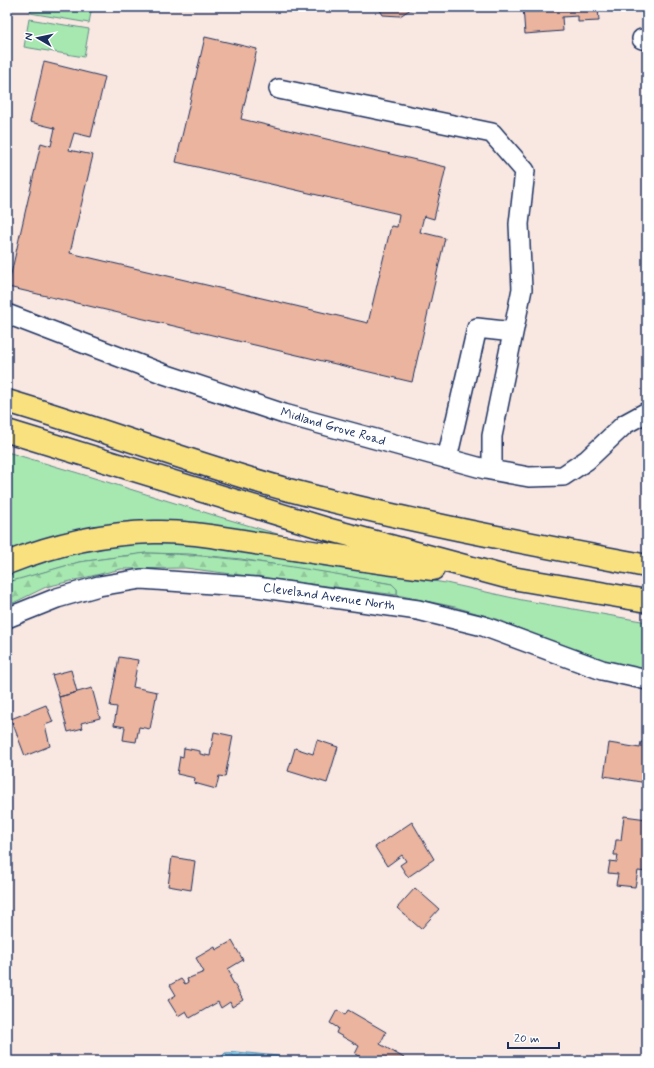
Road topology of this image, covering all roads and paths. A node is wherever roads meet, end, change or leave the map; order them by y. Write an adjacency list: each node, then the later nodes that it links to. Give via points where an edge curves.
1 (280, 89): 3 (street, via 492,133 525,171 519,224 522,289)
2 (8, 315): 9 (street, Midland Grove Road, via 164,374 284,414)
3 (513, 332): 9 (street, via 478,328); 10 (street, via 492,436)
4 (7, 387): 7 (highway, via 48,405)
5 (7, 401): 7 (highway)
6 (647, 412): 10 (street, Midland Grove Road, via 625,424 587,460 563,476 529,477)
7 (72, 421): 12 (highway, via 257,481 359,508)
8 (7, 431): 13 (highway, via 327,529)
9 (447, 459): 10 (street, Midland Grove Road)
10 (492, 470)
11 (7, 563): 13 (highway, via 74,541 115,534 155,532 196,534 364,560)
12 (647, 566)
13 (506, 577): 14 (highway)
14 (647, 601)
15 (7, 618): 16 (street, Cleveland Avenue North, via 57,598 99,586 142,579 256,588 418,610 483,626 602,670)
16 (647, 680)

